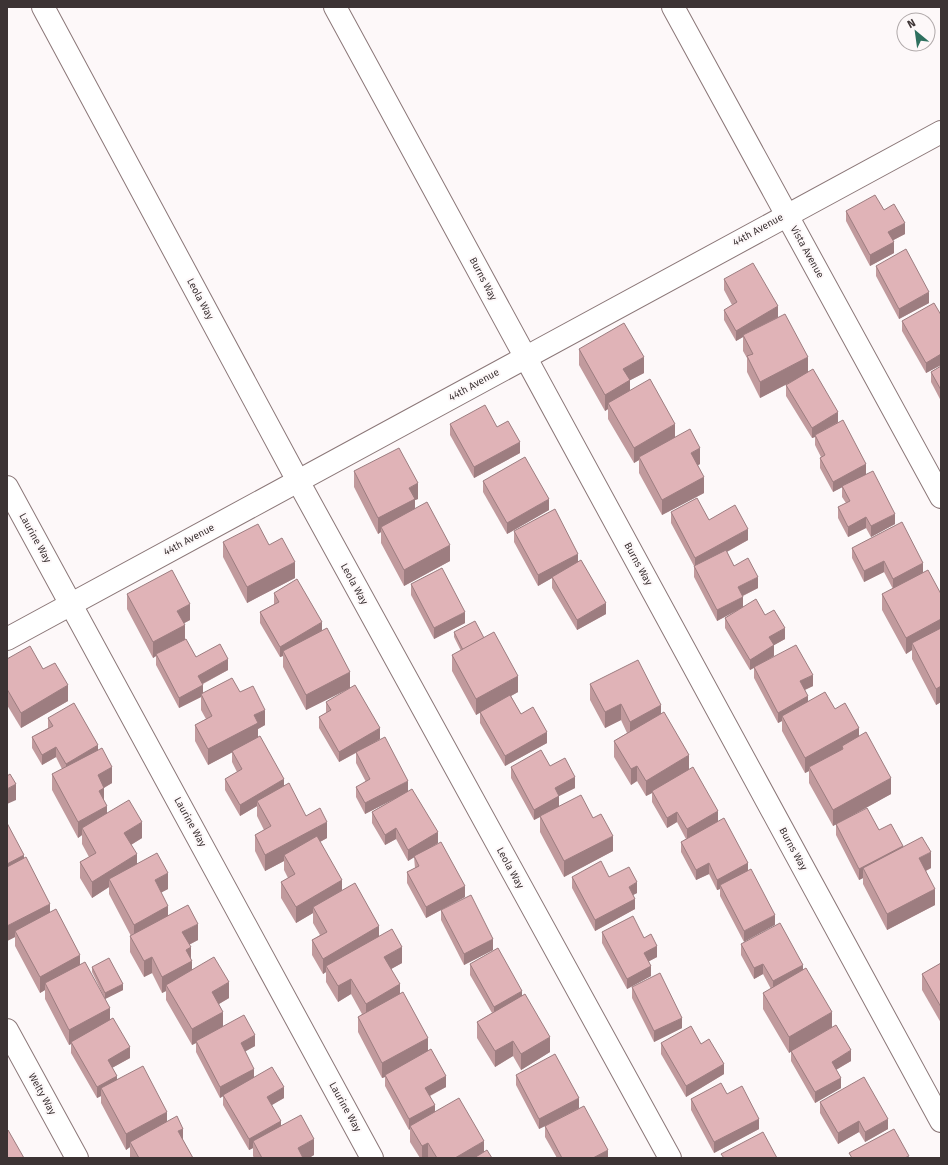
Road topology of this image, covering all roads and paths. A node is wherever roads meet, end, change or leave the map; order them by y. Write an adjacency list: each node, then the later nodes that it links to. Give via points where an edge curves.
1 (43, 7): 7 (street, Leola Way)
2 (335, 7): 6 (street, Burns Way)
3 (673, 7): 5 (street, Vista Avenue)
4 (941, 132): 5 (street, 44th Avenue)
5 (786, 214): 6 (street, 44th Avenue); 9 (street, Vista Avenue)
6 (525, 357): 7 (street, 44th Avenue); 13 (street, Burns Way)
7 (298, 481): 10 (street, 44th Avenue); 16 (street, Leola Way)
8 (7, 487): 10 (street, Laurine Way)
9 (941, 497)
10 (71, 604): 11 (street, 44th Avenue); 15 (street, Laurine Way)
11 (7, 639)
12 (7, 1030): 14 (street, Welty Way)
13 (941, 1121)
14 (77, 1158)
15 (372, 1158)
16 (670, 1158)

